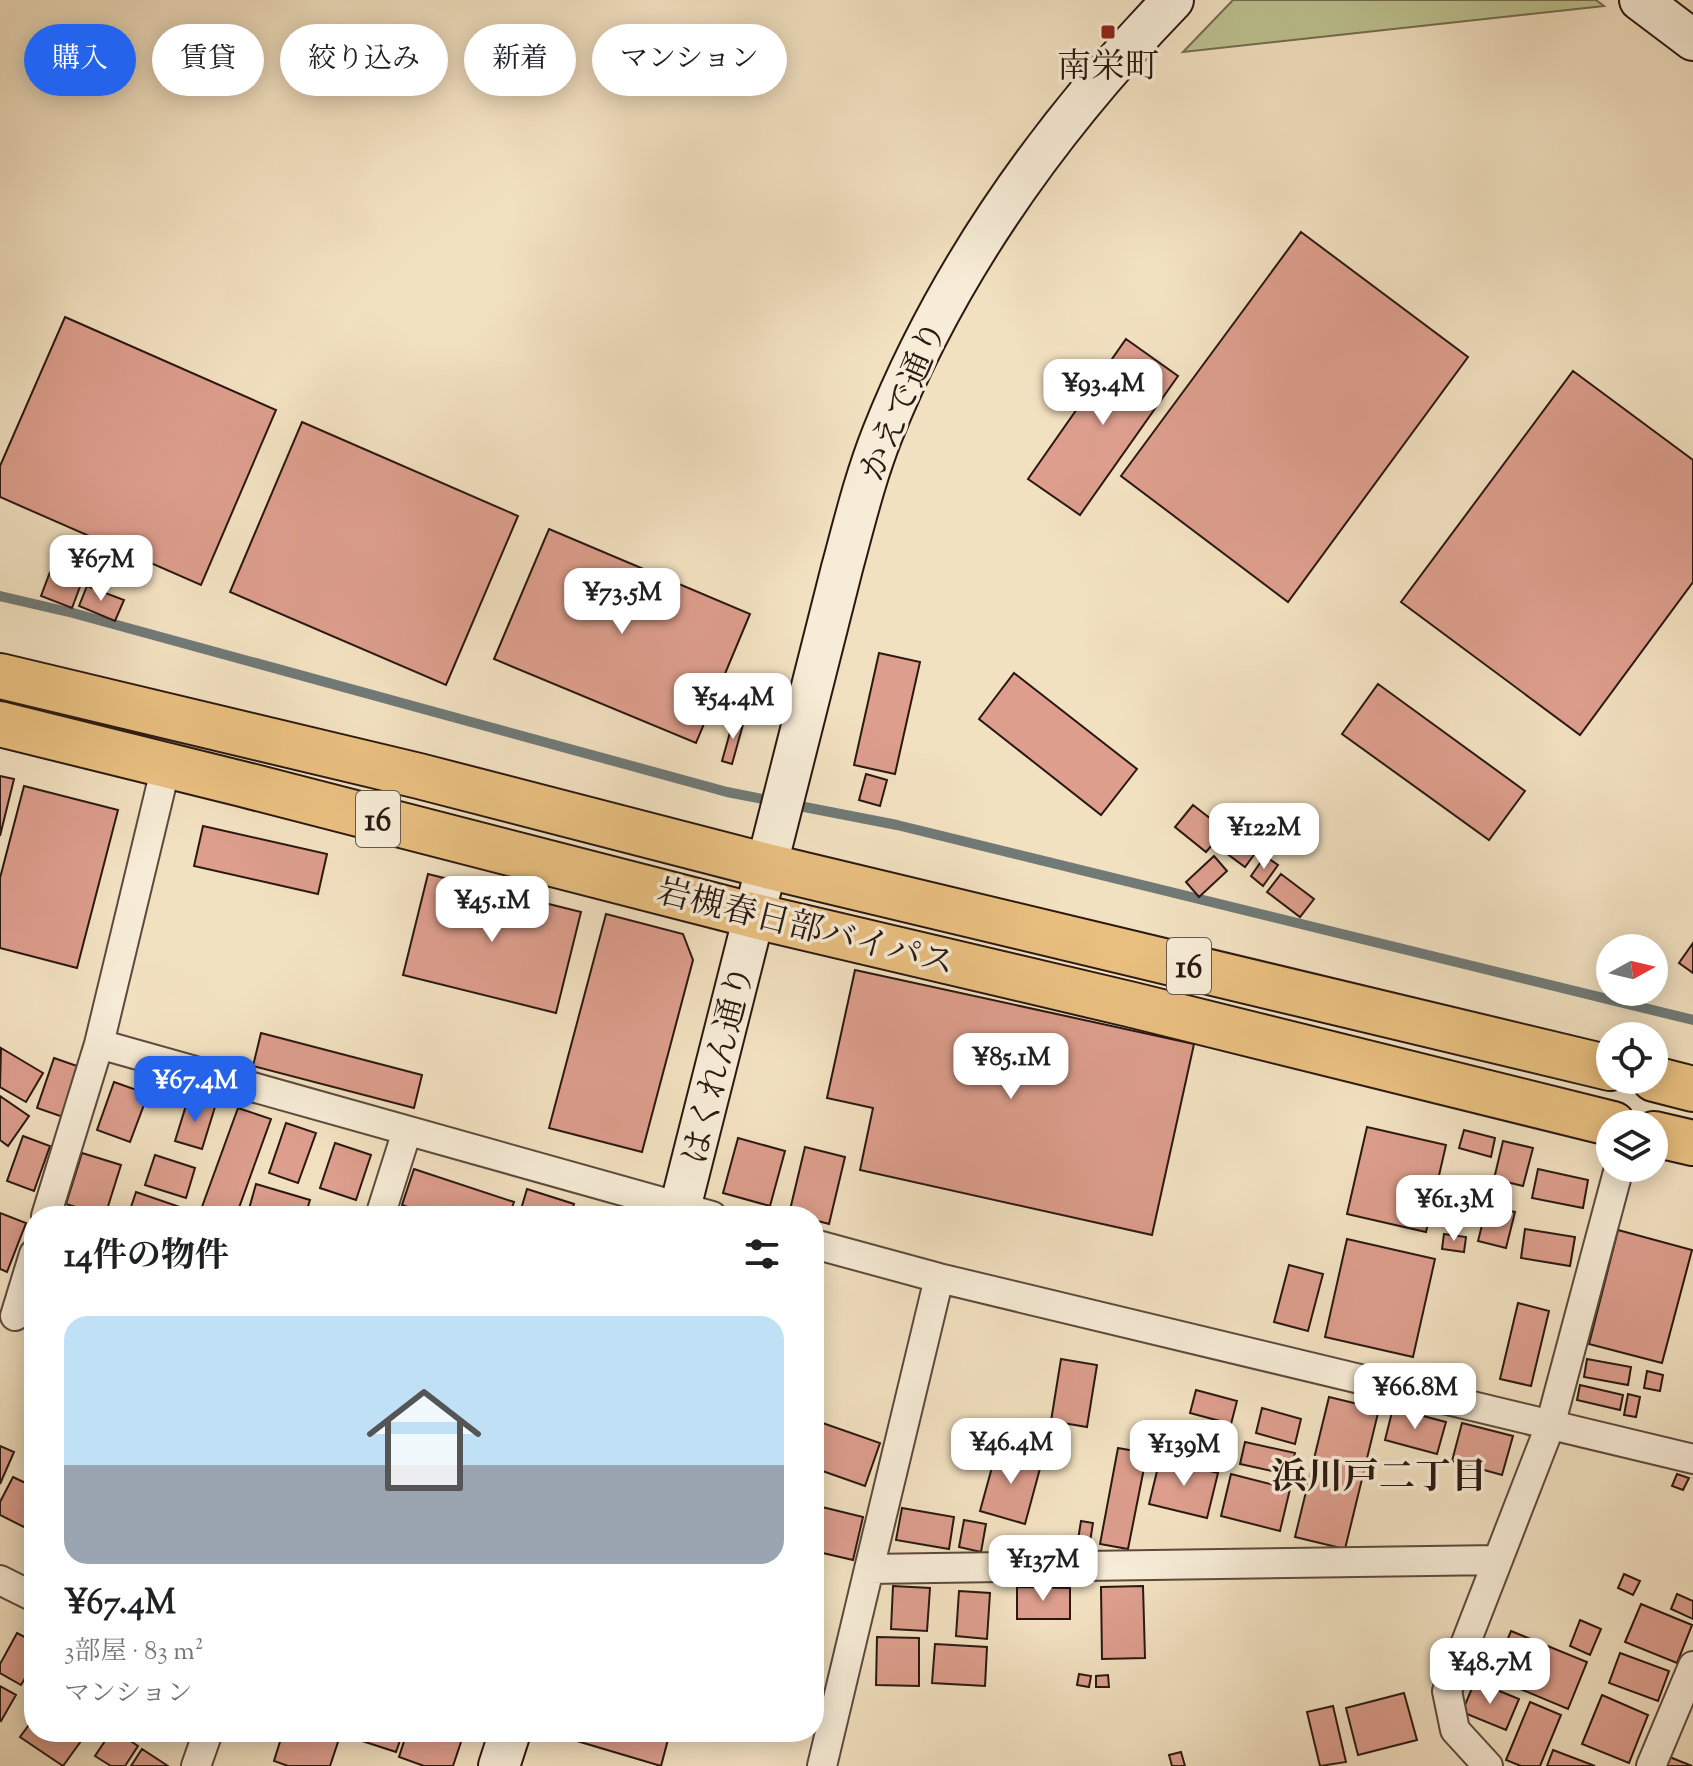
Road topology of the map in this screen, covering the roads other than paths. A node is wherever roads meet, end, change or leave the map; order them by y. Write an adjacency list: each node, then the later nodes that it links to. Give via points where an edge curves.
1 (1173, 0): 7 (street, かえで通り, via 1075,111 1012,193 958,278 905,383 859,503)
2 (1640, 0): 3 (street)
3 (1693, 40)
4 (0, 676): 7 (highway, 岩槻春日部バイパス / 16)
5 (0, 724): 6 (highway, 岩槻春日部バイパス / 16)
6 (166, 766): 8 (highway, 岩槻春日部バイパス / 16); 9 (street)
7 (767, 866): 8 (street, はくれん通り); 10 (highway, 岩槻春日部バイパス / 16)
8 (755, 916): 13 (highway, 岩槻春日部バイパス / 16); 21 (street, はくれん通り)
9 (99, 1044): 14 (street); 18 (street)
10 (1596, 1065)
11 (1668, 1083): 12 (highway)
12 (1693, 1089)
13 (1596, 1120)
14 (407, 1131): 19 (street); 20 (street)
15 (1668, 1137): 16 (highway)
16 (1693, 1143)
17 (1615, 1182): 26 (street)
18 (49, 1206)
19 (383, 1206)
20 (666, 1206)
21 (692, 1206)
22 (824, 1247): 23 (street)
23 (939, 1278): 26 (street); 29 (street)
24 (24, 1288): 25 (street)
25 (16, 1316)
26 (1550, 1426): 27 (street); 28 (street)
27 (1693, 1459)
28 (1498, 1560): 29 (street); 38 (street, via 1447,1691 1455,1730)
29 (869, 1569): 37 (street)
30 (0, 1580): 31 (street)
31 (24, 1592)
32 (1693, 1666): 39 (street)
33 (204, 1742): 35 (street)
34 (507, 1742): 36 (street)
35 (196, 1766)
36 (499, 1766)
37 (822, 1766)
38 (1488, 1766)
39 (1651, 1766)

